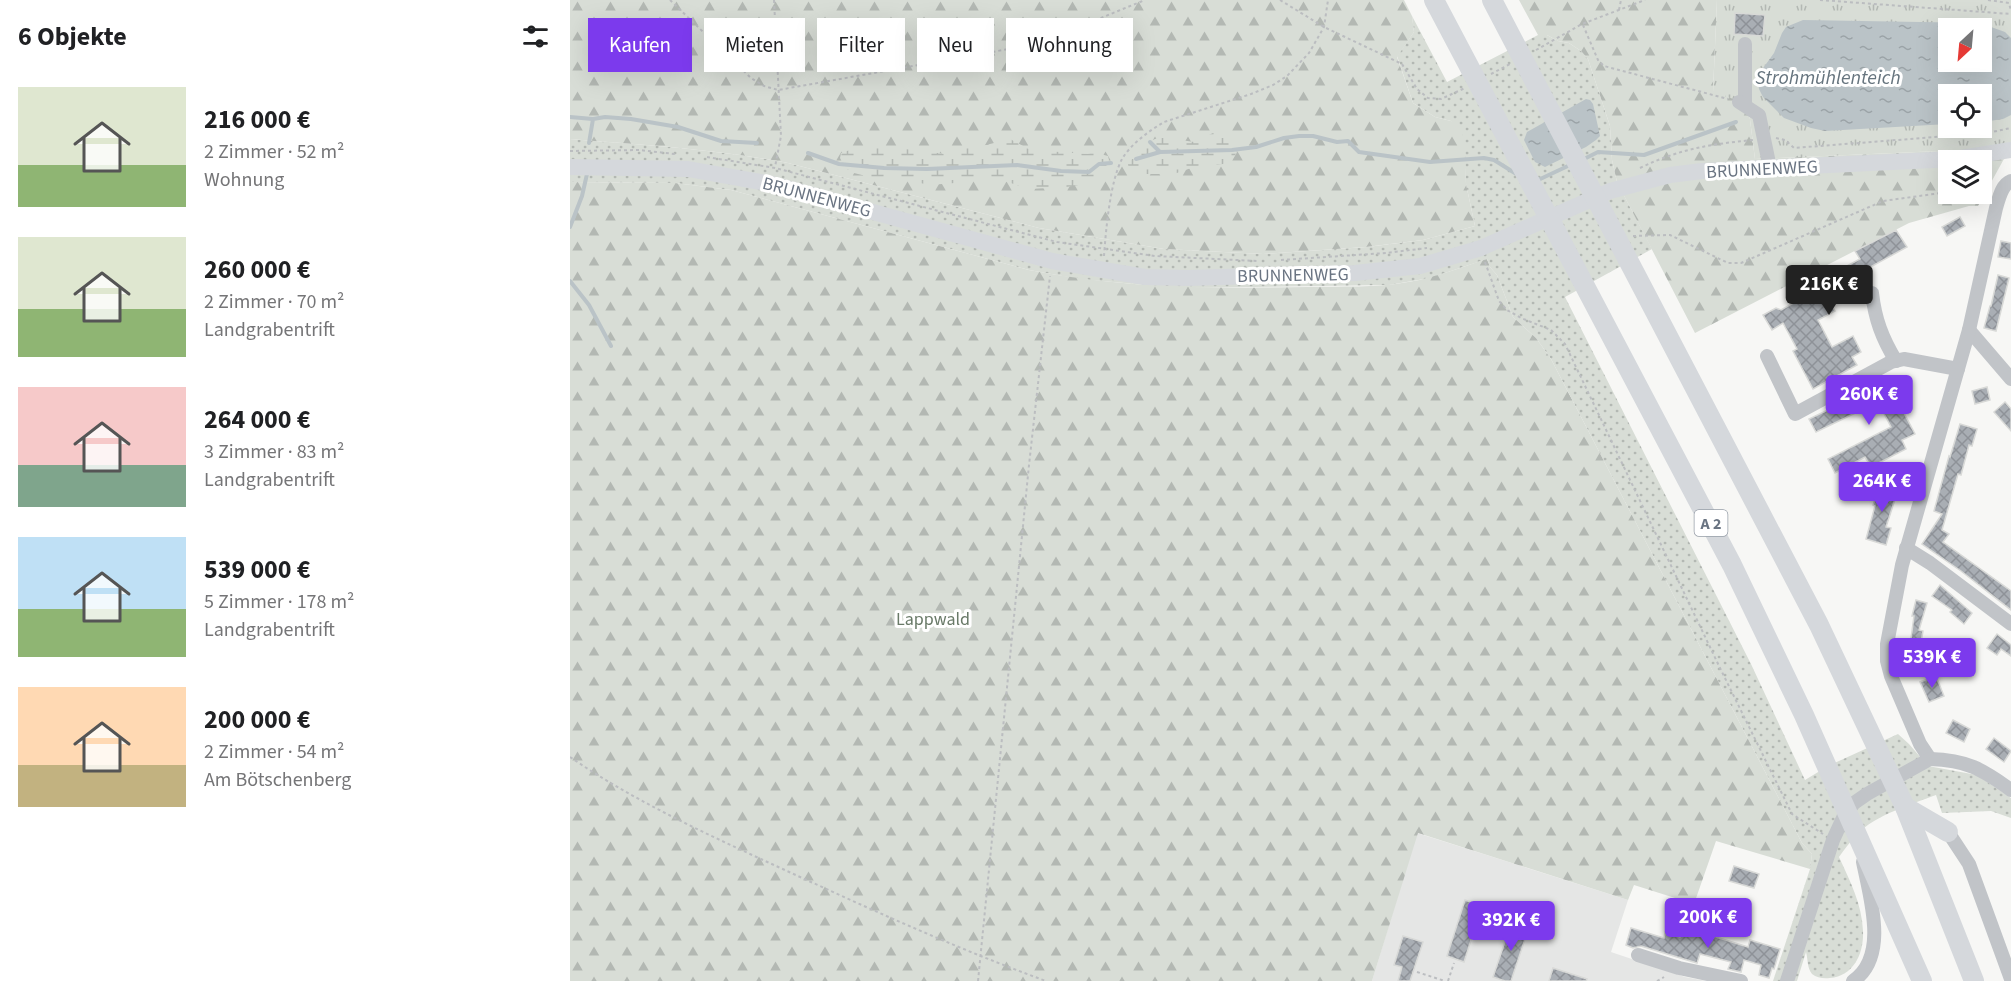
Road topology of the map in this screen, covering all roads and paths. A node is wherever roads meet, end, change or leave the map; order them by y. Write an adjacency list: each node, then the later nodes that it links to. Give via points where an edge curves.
1 (670, 0): 16 (path, via 751,78)
2 (774, 0): 16 (path)
3 (1145, 0): 16 (path, via 1037,44)
4 (1280, 0): 14 (path)
5 (1328, 0): 14 (path)
6 (1434, 0): 47 (highway, A 2, via 1732,565)
7 (1492, 0): 45 (highway, via 1814,614)
8 (1622, 0): 12 (path)
9 (1645, 0): 12 (path)
10 (1820, 0): 13 (path)
11 (1988, 0): 13 (path, via 2009,3)
12 (1619, 10): 17 (path, via 1582,24 1604,66)
13 (2011, 12)
14 (1324, 27): 29 (path, via 1298,66 1273,85 1164,122 1136,143 1122,159 1114,185)
15 (1745, 44): 17 (street)
16 (778, 90): 29 (path, via 780,144 775,168 1057,242)
17 (1742, 103): 19 (street, via 1759,115)
18 (2011, 128): 19 (path, via 1794,148 1785,140)
19 (1765, 138): 22 (street); 23 (path, via 1700,146 1672,153)
20 (2011, 150): 22 (main road, BRUNNENWEG, via 1954,159)
21 (570, 167): 31 (main road, BRUNNENWEG, via 688,169 728,175)
22 (1770, 168): 28 (main road, BRUNNENWEG, via 1670,175 1625,186)
23 (1637, 169)
24 (2009, 182): 35 (street, via 1996,208)
25 (1938, 193): 26 (path, via 1883,201 1741,263 1728,263 1670,235 1634,237)
26 (1629, 227)
27 (1436, 246): 30 (path, via 1386,254)
28 (1481, 248): 33 (main road, BRUNNENWEG, via 1420,266 1355,273 1188,278); 48 (path, via 1498,302 1521,318 1551,330 1565,344 1792,814)
29 (1104, 250): 32 (path, via 1186,259); 33 (path)
30 (1281, 260)
31 (1052, 261): 33 (main road, BRUNNENWEG); 50 (path)
32 (1258, 261)
33 (1102, 270)
34 (1872, 293): 37 (street, via 1882,338)
35 (1969, 330): 38 (street); 39 (street)
36 (1767, 356): 37 (street, via 1795,414)
37 (1896, 361): 38 (street, via 1905,359)
38 (1958, 369): 40 (street)
39 (2011, 379)
40 (1906, 548): 41 (street); 43 (street, via 1890,625 1887,661)
41 (2011, 624)
42 (570, 757): 50 (path, via 656,808 872,910)
43 (1929, 759): 44 (street, via 1972,766); 48 (street, via 1854,802)
44 (2011, 790)
45 (1905, 807): 46 (highway); 61 (highway)
46 (1948, 832): 53 (street, via 1969,864)
47 (1857, 834): 59 (street, via 1874,929 1868,964); 60 (highway, A 2)
48 (1833, 840): 54 (street)
49 (1638, 955): 58 (street)
50 (981, 956): 55 (path); 56 (path)
51 (1454, 963): 57 (path)
52 (1417, 972): 57 (path)
53 (2011, 979)
54 (1790, 980)
55 (978, 981)
56 (1046, 981)
57 (1447, 981)
58 (1741, 981)
59 (1853, 981)
60 (1922, 981)
61 (1974, 981)

